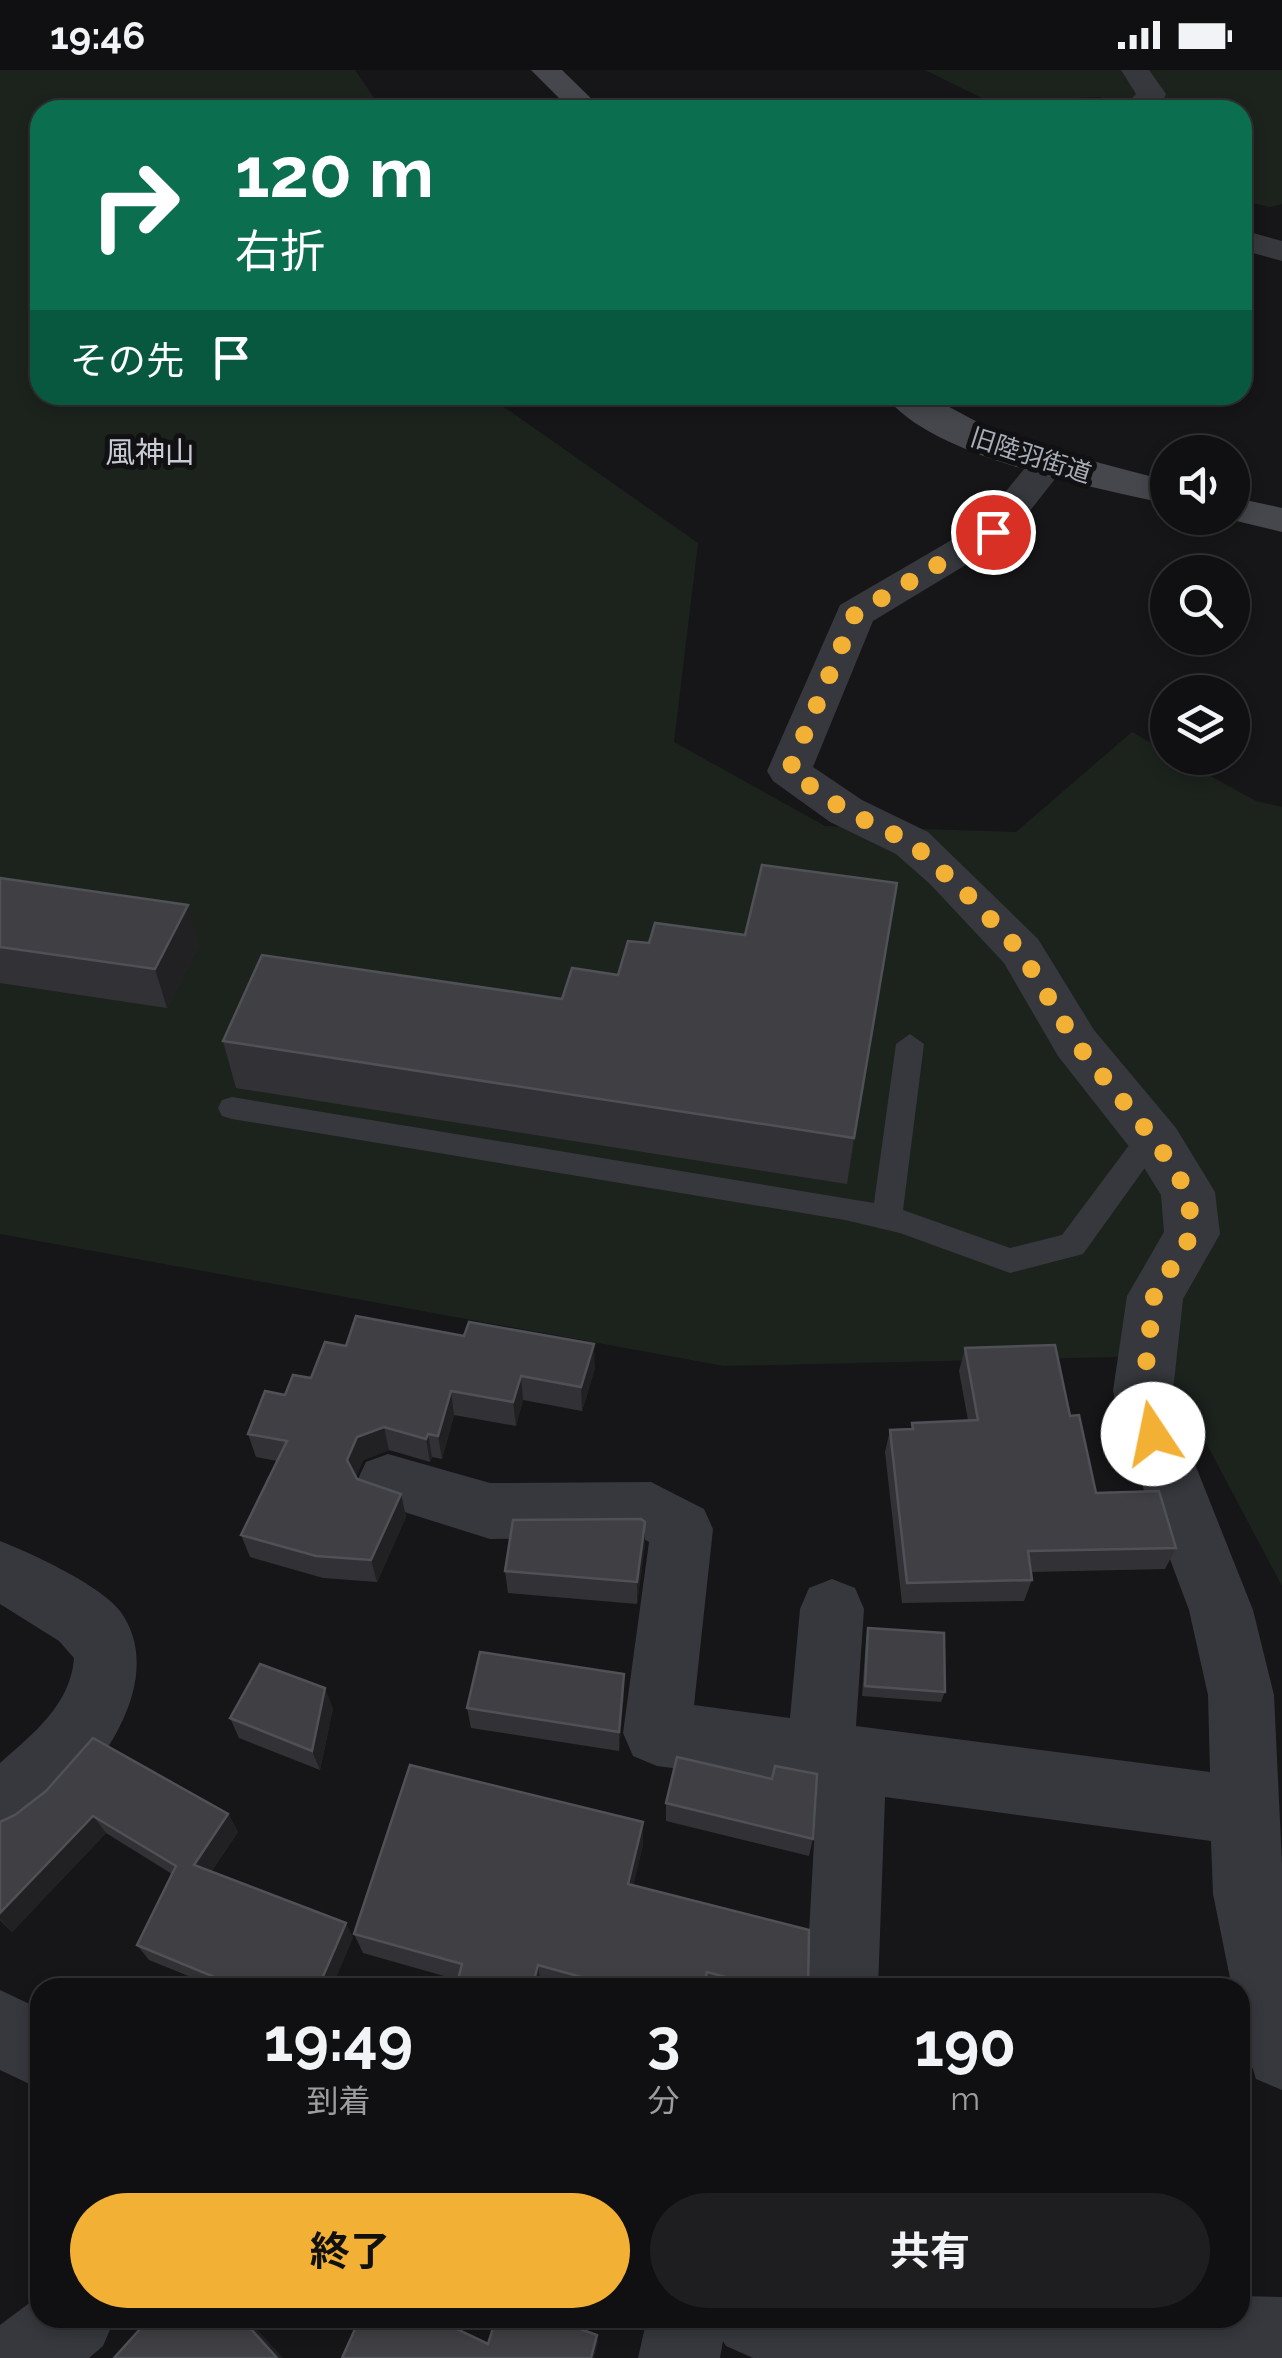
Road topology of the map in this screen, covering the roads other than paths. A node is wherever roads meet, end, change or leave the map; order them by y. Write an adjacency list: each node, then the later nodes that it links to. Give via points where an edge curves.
1 (545, 70): 3 (street)
2 (1135, 70): 4 (street)
3 (577, 100)
4 (1149, 100)
5 (1252, 243): 6 (street)
6 (1282, 252)
7 (916, 405): 8 (street, 旧陸羽街道, via 977,440)
8 (1047, 465): 9 (street, 旧陸羽街道); 14 (street, via 993,532 855,614 789,771 846,811 912,843 947,873 1021,952 1076,1043)
9 (1150, 489)
10 (1250, 512): 11 (street)
11 (1282, 520)
12 (910, 1044): 15 (lane)
13 (232, 1108): 15 (lane)
14 (1152, 1136): 15 (lane, via 1072,1244 1010,1261); 21 (street, via 1188,1192 1192,1234 1154,1296 1143,1391 1220,1610 1241,1695)
15 (887, 1218)
16 (388, 1481): 19 (street, via 490,1510 651,1510 666,1519 682,1529 658,1732)
17 (0, 1570): 20 (street, via 97,1630 108,1660 93,1718)
18 (832, 1608): 19 (street)
19 (836, 1756): 21 (street); 22 (street)
20 (0, 1810)
21 (1245, 1811): 25 (street, via 1248,1894)
22 (842, 1978)
23 (0, 2027): 24 (street)
24 (30, 2046)
25 (1282, 2053)
26 (62, 2328): 30 (street)
27 (685, 2328): 31 (street)
28 (1038, 2328): 29 (street)
29 (1282, 2338)
30 (24, 2358)
31 (679, 2358)

